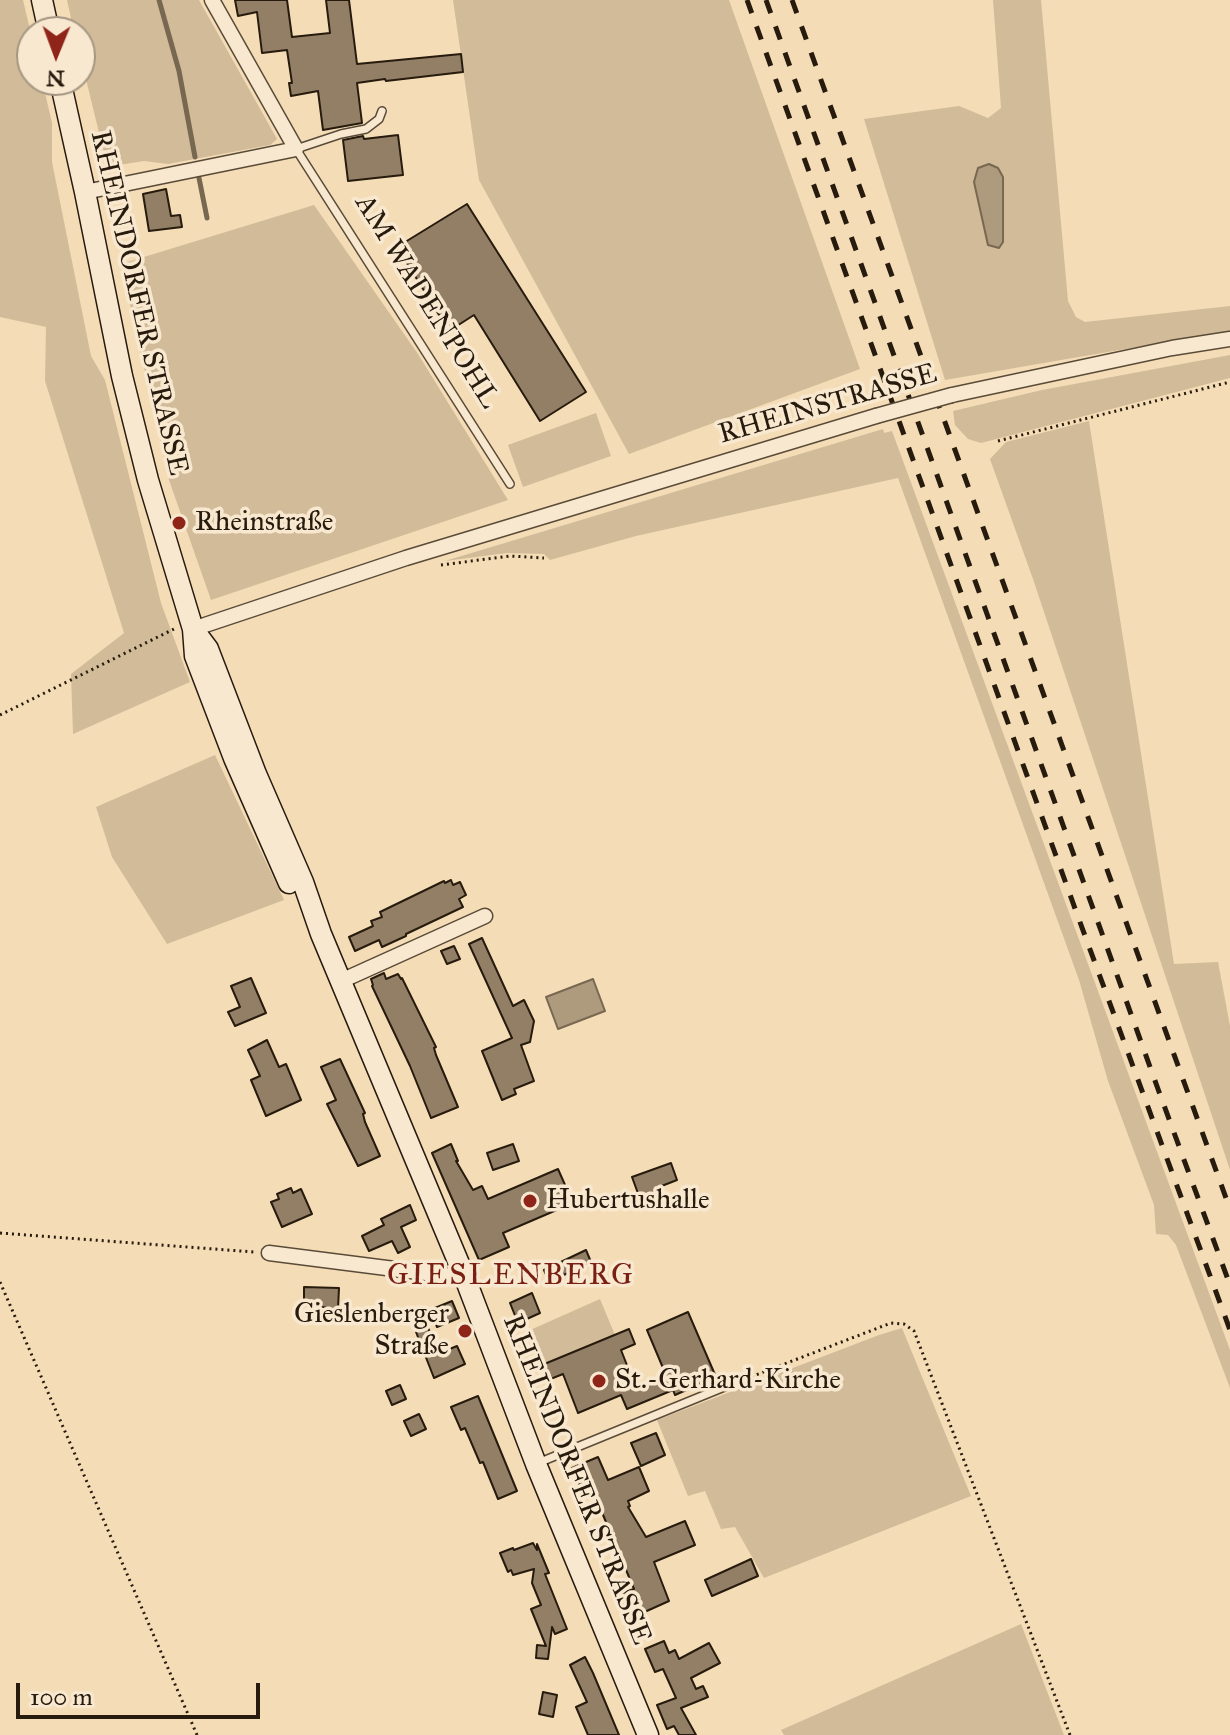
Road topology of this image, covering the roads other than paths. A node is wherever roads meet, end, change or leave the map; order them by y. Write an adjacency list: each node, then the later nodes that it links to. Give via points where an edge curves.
1 (212, 0): 4 (street, AM WADENPOHL)
2 (64, 96): 5 (main road, RHEINDORFER STRASSE)
3 (382, 111): 4 (lane, via 366,129)
4 (296, 149): 5 (street); 7 (lane, AM WADENPOHL)
5 (85, 192): 8 (main road, RHEINDORFER STRASSE, via 122,376)
6 (1230, 339): 8 (street, RHEINSTRASSE, bridge, via 952,395 876,416 406,558)
7 (510, 484)
8 (193, 629): 10 (main road, RHEINDORFER STRASSE, via 195,656 234,758 291,888 321,934)
9 (485, 916): 10 (street)
10 (341, 981): 12 (main road, RHEINDORFER STRASSE)
11 (269, 1253): 12 (street)
12 (465, 1278): 14 (main road, RHEINDORFER STRASSE)
13 (729, 1385): 14 (lane)
14 (536, 1464): 15 (main road, RHEINDORFER STRASSE)
15 (648, 1735)

